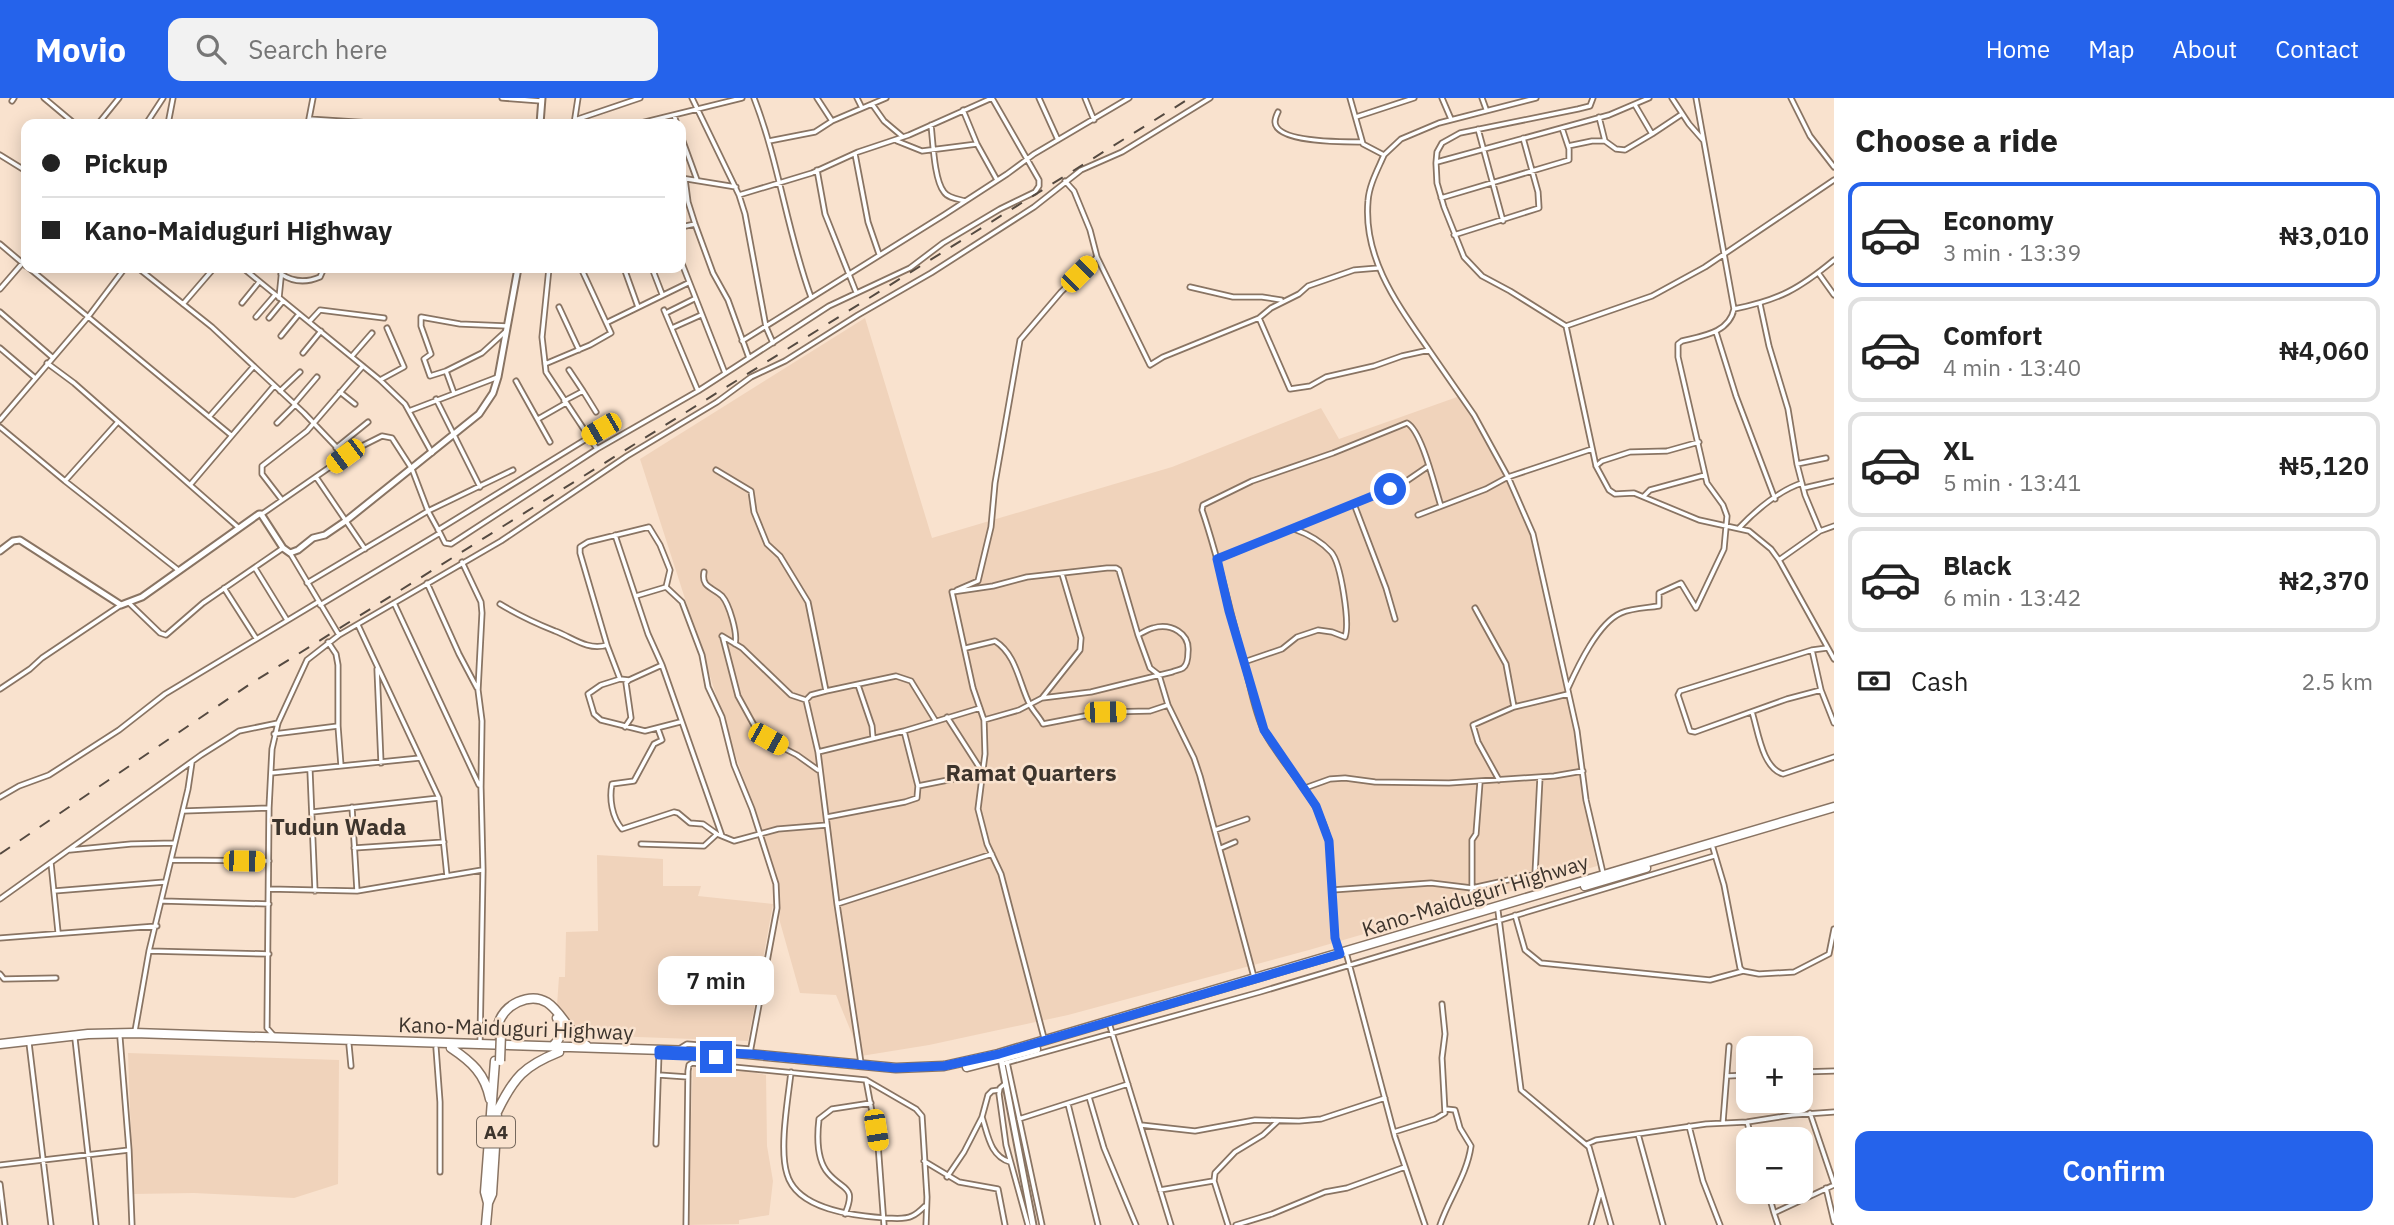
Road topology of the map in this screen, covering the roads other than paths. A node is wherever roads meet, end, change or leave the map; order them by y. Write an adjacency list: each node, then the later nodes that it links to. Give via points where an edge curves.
1 (44, 98): 43 (street)
2 (119, 98): 44 (street)
3 (163, 98): 45 (street)
4 (173, 98): 46 (street)
5 (313, 98): 42 (street)
6 (502, 98): 29 (street)
7 (578, 98): 49 (street)
8 (640, 98): 50 (street)
9 (692, 98): 34 (street)
10 (742, 98): 34 (street)
11 (754, 98): 63 (street)
12 (817, 98): 55 (street)
13 (857, 98): 33 (street)
14 (886, 98): 31 (street)
15 (1039, 98): 62 (street)
16 (1085, 98): 53 (street)
17 (1129, 98): 53 (street)
18 (1210, 98): 86 (street)
19 (1350, 98): 40 (street)
20 (1414, 98): 40 (street)
21 (1442, 98): 54 (street)
22 (1482, 98): 36 (street)
23 (1536, 98): 36 (street)
24 (1593, 98): 58 (street, via 1590,106)
25 (1649, 98): 32 (street)
26 (1672, 98): 38 (street)
27 (1696, 98): 66 (street)
28 (1791, 98): 78 (street, via 1810,136)
29 (519, 99): 30 (street)
30 (542, 100): 48 (street)
31 (872, 104): 33 (street); 60 (street)
32 (1635, 105): 41 (street); 59 (street)
33 (862, 108): 55 (street)
34 (698, 110): 39 (street); 89 (street)
35 (963, 110): 56 (street); 68 (street); 76 (street, via 992,98)
36 (1486, 110): 54 (street)
37 (1278, 112): 67 (street, via 1276,126 1288,135)
38 (1682, 114): 59 (street); 66 (street)
39 (674, 115): 51 (street); 52 (street)
40 (1356, 117): 67 (street)
41 (1599, 117): 57 (street); 65 (street)
42 (309, 118): 47 (street)
43 (67, 119)
44 (102, 119)
45 (149, 119)
46 (169, 119)
47 (322, 119)
48 (540, 119)
49 (574, 119)
50 (582, 119)
51 (661, 119)
52 (675, 119)
53 (1094, 120): 62 (street)
54 (1451, 120): 75 (street, via 1401,139)
55 (832, 121): 63 (street, via 804,136)
56 (931, 125): 60 (street); 70 (street)
57 (1562, 127): 61 (street); 69 (street)
58 (1478, 129): 71 (street); 77 (street, via 1442,143)
59 (1652, 134): 65 (street, via 1625,150)
60 (903, 137): 64 (street)
61 (1523, 138): 71 (street); 81 (street)
62 (1058, 140): 76 (street)
63 (769, 141): 88 (street)
64 (895, 141): 70 (street, via 922,151); 73 (street)
65 (1605, 141): 69 (street)
66 (1704, 141): 99 (street)
67 (1362, 142): 75 (street)
68 (977, 144): 70 (street); 85 (street)
69 (1568, 146): 81 (street, via 1569,160)
70 (934, 149): 93 (street, via 943,191)
71 (1483, 149): 77 (street); 87 (street)
72 (686, 150): 84 (street)
73 (855, 154): 80 (street); 100 (street)
74 (0, 155): 79 (street)
75 (1384, 155): 104 (street, via 1368,200)
76 (1028, 160): 85 (street); 125 (street, via 1039,180 1035,192 943,243 910,268)
77 (1436, 163): 92 (street)
78 (1834, 167)
79 (21, 168)
80 (817, 170): 88 (street); 119 (street, via 825,214)
81 (1532, 170): 87 (street); 94 (street, via 1539,208)
82 (686, 179): 84 (street)
83 (1834, 180): 99 (street)
84 (697, 181): 89 (street)
85 (997, 181): 93 (street)
86 (1066, 181): 101 (street, via 1090,230); 248 (street, via 931,273 751,377)
87 (1492, 182): 92 (street); 94 (street)
88 (778, 183): 91 (street); 128 (street)
89 (736, 187): 91 (street)
90 (686, 192): 95 (street)
91 (739, 195): 149 (street)
92 (1441, 198): 97 (street)
93 (966, 201): 100 (street)
94 (1503, 221): 97 (street)
95 (695, 224): 96 (street); 157 (street)
96 (686, 226)
97 (1454, 235): 148 (street, via 1464,257 1482,276)
98 (0, 244): 102 (street)
99 (1725, 252): 137 (street); 148 (street, via 1652,296)
100 (879, 254): 119 (street)
101 (1097, 257): 145 (street, via 1150,365); 257 (street, via 1020,340 983,565 978,581)
102 (21, 260)
103 (1834, 260): 120 (street)
104 (1378, 268): 131 (street, via 1329,278); 161 (street, via 1393,299)
105 (21, 269): 124 (street)
106 (37, 273): 141 (street)
107 (121, 273): 141 (street)
108 (144, 273): 133 (street)
109 (210, 273): 133 (street)
110 (249, 273): 121 (street)
111 (322, 273): 118 (street, via 314,280 291,281)
112 (517, 273): 152 (street)
113 (548, 273): 167 (street, via 542,337)
114 (583, 273): 147 (street)
115 (626, 273): 136 (street)
116 (654, 273): 126 (street)
117 (685, 273): 122 (street)
118 (281, 274): 129 (street)
119 (847, 274): 125 (street); 128 (street)
120 (1819, 274): 127 (street); 134 (street)
121 (259, 282): 129 (street); 132 (street)
122 (688, 283): 126 (street); 130 (street)
123 (1191, 287): 131 (street, via 1233,297)
124 (0, 289)
125 (856, 292): 158 (street)
126 (662, 294): 136 (street)
127 (1834, 295)
128 (811, 297): 149 (street)
129 (279, 298): 139 (street); 142 (street); 143 (street)
130 (694, 299): 140 (street); 151 (street, via 665,311)
131 (1283, 301): 145 (street)
132 (242, 303)
133 (183, 304): 168 (street)
134 (1760, 304): 137 (street); 211 (street, via 1791,421)
135 (559, 307): 160 (street)
136 (638, 307): 147 (street)
137 (1734, 309): 154 (street)
138 (0, 312): 164 (street)
139 (299, 314): 146 (street); 156 (street)
140 (701, 315): 151 (street); 173 (street)
141 (88, 317): 164 (street); 191 (street)
142 (256, 317)
143 (269, 318)
144 (384, 318): 146 (street, via 320,310)
145 (1259, 318): 161 (street, via 1290,389)
146 (309, 322): 153 (street)
147 (608, 323): 160 (street, via 611,333)
148 (1566, 326): 207 (street)
149 (766, 327): 157 (street); 158 (street)
150 (387, 328): 177 (street, via 404,367)
151 (672, 328): 182 (street)
152 (507, 329): 171 (street, via 482,353); 171 (street, via 421,317 431,352 424,359 430,376); 176 (street)
153 (321, 331): 162 (street); 163 (street)
154 (1716, 332): 204 (street, via 1678,344 1680,373); 226 (street)
155 (372, 333): 163 (street)
156 (281, 336)
157 (742, 341): 165 (street)
158 (773, 343): 165 (street)
159 (0, 348): 174 (street)
160 (579, 350): 167 (street)
161 (1429, 350): 219 (street, via 1474,415)
162 (303, 353)
163 (352, 356): 169 (street)
164 (52, 357): 166 (street)
165 (749, 358): 173 (street)
166 (47, 363): 174 (street); 196 (street)
167 (545, 364): 186 (street)
168 (254, 366): 179 (street); 191 (street)
169 (363, 366): 177 (street); 183 (street)
170 (569, 370): 181 (street)
171 (446, 371): 184 (street)
172 (300, 372): 180 (street)
173 (725, 374): 182 (street)
174 (34, 377): 193 (street)
175 (317, 377): 187 (street)
176 (498, 377): 184 (street); 200 (street, via 479,414)
177 (380, 380): 189 (street)
178 (516, 381): 192 (street)
179 (274, 386): 180 (street); 201 (street)
180 (281, 391): 187 (street)
181 (583, 391): 186 (street); 190 (street)
182 (698, 391): 206 (street)
183 (340, 392): 188 (street); 198 (street)
184 (454, 393): 185 (street)
185 (436, 399): 189 (street); 200 (street)
186 (565, 402): 192 (street); 202 (street)
187 (295, 404): 197 (street); 198 (street)
188 (355, 404)
189 (409, 411): 208 (street)
190 (596, 412)
191 (209, 417): 201 (street)
192 (538, 419): 203 (street)
193 (0, 420)
194 (368, 422): 205 (street)
195 (614, 422): 202 (street)
196 (117, 423): 220 (street); 222 (street)
197 (277, 424)
198 (314, 424): 205 (street); 227 (street, via 262,466 262,474)
199 (0, 427): 220 (street)
200 (453, 434): 208 (street); 224 (street)
201 (231, 435): 222 (street)
202 (589, 437): 206 (street); 239 (street)
203 (550, 442)
204 (1699, 442): 212 (street, via 1667,451 1630,452); 217 (street)
205 (336, 448): 209 (street)
206 (597, 449): 239 (street, via 451,544 445,543)
207 (1592, 449): 212 (street); 219 (street)
208 (432, 453): 214 (street)
209 (345, 456): 214 (street, via 388,436); 218 (street)
210 (1826, 458): 211 (street)
211 (1797, 464): 223 (street)
212 (1596, 466): 225 (street, via 1615,494)
213 (1427, 467): 228 (street); 229 (street); 246 (street, via 1414,429 1402,423 1252,481 1203,505)
214 (412, 468): 230 (street); 233 (street)
215 (513, 470): 224 (street)
216 (716, 470): 288 (street, via 751,491 767,544 780,556 808,602)
217 (1705, 475): 225 (street, via 1650,490); 234 (street, via 1723,505)
218 (316, 477): 227 (street); 233 (street)
219 (1507, 477): 229 (street); 289 (street, via 1532,534)
220 (65, 481): 250 (street)
221 (1834, 481): 223 (street)
222 (190, 485): 237 (street)
223 (1803, 486): 226 (street, via 1795,485); 240 (street)
224 (480, 487): 230 (street)
225 (1644, 496): 234 (street, via 1699,520)
226 (1775, 499): 236 (street)
227 (282, 500): 231 (street)
228 (1354, 504): 238 (street); 265 (street)
229 (1441, 506): 232 (street)
230 (428, 511): 239 (street); 243 (street)
231 (261, 514): 237 (street); 242 (street)
232 (1418, 514)
233 (347, 520): 243 (street); 245 (street)
234 (1727, 526): 236 (street); 289 (street, via 1724,549 1696,608 1681,583 1658,593 1659,606 1613,617 1580,662)
235 (1834, 526): 240 (street)
236 (1740, 527): 247 (street)
237 (239, 528): 250 (street)
238 (1294, 529): 246 (street); 278 (street, via 1312,536 1333,554 1345,597 1345,637 1318,630)
239 (439, 531): 260 (street)
240 (1820, 531): 247 (street)
241 (615, 535): 255 (street, via 652,528 670,570); 258 (street); 273 (street, via 580,547)
242 (283, 548): 245 (street); 249 (street)
243 (365, 549): 253 (street)
244 (0, 551): 263 (street, via 20,540)
245 (290, 553): 253 (street)
246 (1217, 559): 278 (street)
247 (1779, 560): 274 (street)
248 (463, 562): 254 (street); 286 (street, via 481,602)
249 (254, 568): 256 (street); 266 (street)
250 (177, 569): 259 (street)
251 (704, 572): 272 (street, via 705,586 723,597 734,625)
252 (1062, 574): 257 (street); 269 (street, via 1119,570); 290 (street, via 1082,642)
253 (307, 583): 260 (street)
254 (426, 583): 261 (street); 286 (street)
255 (666, 587): 258 (street); 339 (street, via 682,602)
256 (224, 588): 259 (street, via 166,635); 270 (street)
257 (952, 592): 275 (street)
258 (636, 596): 279 (street)
259 (129, 603): 263 (street)
260 (319, 603): 266 (street); 268 (street)
261 (394, 603): 267 (street); 324 (street)
262 (500, 604): 273 (street, via 574,642)
263 (121, 606): 285 (street)
264 (1475, 608): 294 (street, via 1506,664)
265 (1395, 619)
266 (287, 620): 270 (street)
267 (358, 625): 268 (street); 280 (street)
268 (340, 635): 271 (street)
269 (1138, 635): 281 (street, via 1150,668); 281 (street, via 1167,627 1188,640 1183,668)
270 (256, 638): 326 (street, via 164,694 120,730 49,775)
271 (328, 642): 301 (street, via 307,660); 303 (street, via 338,666)
272 (735, 643): 291 (street, via 791,695); 317 (street, via 722,636 738,696 760,736)
273 (607, 645): 282 (street)
274 (1827, 648): 276 (street); 277 (street)
275 (966, 649): 292 (street, via 995,641 1002,646); 295 (street)
276 (1812, 650): 287 (street); 296 (street, via 1678,695 1690,731)
277 (1834, 659)
278 (1244, 662): 325 (street, via 1264,730)
279 (662, 665): 283 (street); 300 (street)
280 (377, 667): 311 (street); 313 (street)
281 (1159, 675): 290 (street, via 1091,692); 293 (street)
282 (620, 680): 283 (street); 304 (street, via 596,688 588,697 598,718)
283 (629, 680): 304 (street, via 631,718)
284 (858, 685): 288 (street); 298 (street, via 896,676 911,681); 308 (street)
285 (0, 689)
286 (478, 690): 324 (street)
287 (1821, 690): 296 (street); 302 (street)
288 (826, 691): 291 (street)
289 (1569, 691): 294 (street); 316 (street)
290 (1042, 698): 292 (street)
291 (806, 700): 309 (street)
292 (1030, 705): 293 (street, via 1046,725 1105,712 1150,712); 299 (street)
293 (1168, 705): 338 (street, via 1194,758)
294 (1514, 707): 321 (street, via 1473,727)
295 (980, 708): 297 (street); 299 (street)
296 (1752, 711): 310 (street, via 1774,772 1783,774)
297 (947, 717): 298 (street); 319 (street)
298 (935, 720): 306 (street)
299 (984, 720): 319 (street)
300 (680, 722): 305 (street); 340 (street)
301 (278, 723): 307 (street); 312 (street, via 239,732)
302 (1834, 723)
303 (338, 726): 307 (street); 314 (street)
304 (625, 727): 305 (street)
305 (658, 729): 340 (street, via 662,740 654,744 634,780 612,783 618,825 622,829 674,812)
306 (904, 731): 308 (street); 323 (street)
307 (275, 734): 318 (street)
308 (873, 738): 309 (street)
309 (818, 752): 317 (street)
310 (1834, 757)
311 (420, 758): 313 (street); 327 (street)
312 (192, 761): 332 (street); 347 (street)
313 (381, 763): 314 (street)
314 (341, 766): 315 (street)
315 (310, 771): 318 (street); 333 (street)
316 (1583, 771): 320 (street); 355 (street)
317 (820, 772): 335 (street)
318 (271, 773): 330 (street)
319 (983, 773): 323 (street); 349 (street, via 978,809)
320 (1540, 777): 321 (street); 357 (street, via 1535,874)
321 (1499, 780): 322 (street)
322 (1480, 782): 325 (street, via 1345,778); 357 (street, via 1472,840)
323 (918, 786): 335 (street, via 917,798)
324 (481, 787): 353 (street)
325 (1305, 788): 359 (street, via 1325,825)
326 (0, 797)
327 (439, 798): 329 (street); 341 (street)
328 (1834, 800): 334 (highway)
329 (352, 807): 333 (street); 345 (street)
330 (269, 808): 332 (street); 351 (street)
331 (1834, 810): 334 (highway, Kano-Maiduguri Highway); 348 (highway, Kano-Maiduguri Highway)
332 (183, 811): 343 (street)
333 (312, 812): 361 (street)
334 (1807, 816): 355 (highway, Kano-Maiduguri Highway)
335 (827, 817): 337 (street)
336 (1247, 819): 338 (street)
337 (827, 825): 339 (street); 366 (street)
338 (1214, 830): 346 (street)
339 (760, 833): 340 (street, via 734,841); 401 (street, via 777,908)
340 (719, 835): 344 (street, via 704,846)
341 (443, 842): 345 (street); 354 (street)
342 (1235, 842): 346 (street)
343 (175, 843): 347 (street); 350 (street)
344 (641, 844)
345 (354, 848): 362 (street)
346 (1221, 848): 381 (street)
347 (67, 850): 352 (street)
348 (1714, 852): 355 (highway, Kano-Maiduguri Highway); 368 (street); 378 (street)
349 (992, 855): 366 (street); 391 (street)
350 (172, 860): 351 (street); 356 (street)
351 (269, 862): 358 (street)
352 (51, 863): 360 (street); 363 (street)
353 (483, 870): 354 (street); 393 (street)
354 (447, 876): 362 (street)
355 (1604, 877): 367 (highway, Kano-Maiduguri Highway); 369 (highway, Kano-Maiduguri Highway)
356 (165, 882): 360 (street); 364 (street)
357 (1472, 888): 359 (street, via 1431,883); 367 (street)
358 (269, 889): 361 (street); 365 (street)
359 (1332, 890): 376 (street, via 1335,938)
360 (54, 891): 372 (street)
361 (315, 891): 362 (street)
362 (356, 891)
363 (0, 899)
364 (163, 901): 365 (street); 370 (street)
365 (269, 904): 375 (street)
366 (837, 904): 404 (street)
367 (1479, 912): 376 (highway, Kano-Maiduguri Highway)
368 (1515, 915): 369 (street); 378 (street, via 1525,950 1541,963 1710,980)
369 (1499, 916): 376 (highway, Kano-Maiduguri Highway); 377 (street); 437 (street, via 1521,1090)
370 (157, 926): 372 (street); 374 (street)
371 (1834, 929): 378 (street, via 1829,954 1794,972)
372 (58, 932): 373 (street)
373 (0, 938)
374 (149, 951): 375 (street); 385 (street)
375 (269, 954): 383 (street)
376 (1344, 955): 377 (street); 381 (highway, Kano-Maiduguri Highway); 384 (highway, Kano-Maiduguri Highway)
377 (1351, 965): 384 (street); 418 (street)
378 (1743, 971)
379 (0, 974): 380 (street, via 15,980)
380 (56, 978)
381 (1255, 979): 391 (highway, Kano-Maiduguri Highway)
382 (1442, 1004): 421 (street)
383 (267, 1028): 387 (street); 389 (street)
384 (1111, 1029): 403 (highway, Kano-Maiduguri Highway); 415 (street)
385 (134, 1033): 387 (highway, Kano-Maiduguri Highway); 394 (highway, Kano-Maiduguri Highway)
386 (499, 1033): 397 (highway, A4, via 501,1017 509,1007 535,1000 556,1009 574,1036); 400 (highway, via 515,1009 542,1006 561,1023); 422 (highway, A4, bridge)
387 (259, 1037): 389 (highway, Kano-Maiduguri Highway)
388 (120, 1038): 390 (highway, Kano-Maiduguri Highway); 395 (highway, Kano-Maiduguri Highway); 438 (street)
389 (275, 1038): 393 (highway, Kano-Maiduguri Highway)
390 (75, 1039): 392 (highway, Kano-Maiduguri Highway); 439 (street)
391 (1045, 1040): 404 (highway, Kano-Maiduguri Highway, via 944,1066)
392 (29, 1043): 394 (highway, Kano-Maiduguri Highway); 440 (street)
393 (480, 1044): 400 (highway, Kano-Maiduguri Highway)
394 (0, 1045)
395 (349, 1045): 398 (highway, Kano-Maiduguri Highway); 405 (street)
396 (1729, 1046): 410 (street)
397 (590, 1047): 400 (highway, Kano-Maiduguri Highway); 402 (highway, Kano-Maiduguri Highway)
398 (436, 1048): 399 (highway, Kano-Maiduguri Highway); 445 (street)
399 (451, 1048): 400 (highway, Kano-Maiduguri Highway); 422 (highway, via 480,1071)
400 (556, 1049): 402 (highway, Kano-Maiduguri Highway); 422 (highway, via 519,1074)
401 (750, 1051): 402 (highway, Kano-Maiduguri Highway); 404 (highway, Kano-Maiduguri Highway)
402 (659, 1052): 403 (highway, Kano-Maiduguri Highway, via 908,1073); 409 (street)
403 (1003, 1062): 414 (street); 427 (street)
404 (862, 1065)
405 (351, 1066)
406 (1834, 1070): 407 (street)
407 (1813, 1071)
408 (791, 1072): 412 (street, via 692,1063); 413 (street); 456 (street, via 785,1117 787,1175 804,1197)
409 (659, 1075): 412 (street); 436 (street)
410 (1727, 1076): 411 (street); 429 (street)
411 (1736, 1076)
412 (688, 1077): 464 (street)
413 (866, 1080): 419 (street); 441 (street, via 919,1111)
414 (1006, 1083): 416 (street); 468 (street)
415 (1128, 1084): 417 (street); 431 (street)
416 (999, 1090): 426 (street, via 988,1095); 442 (street)
417 (1089, 1097): 420 (street); 471 (street, via 1104,1149)
418 (1385, 1098): 428 (street, via 1321,1119); 434 (street)
419 (871, 1103): 456 (street, via 832,1109 819,1119 820,1157 829,1175 850,1194); 457 (street)
420 (1068, 1104): 427 (street); 470 (street)
421 (1446, 1109): 434 (street, via 1438,1117); 476 (street, via 1455,1110 1471,1146)
422 (495, 1112): 463 (highway, A4, via 492,1194)
423 (1834, 1112): 425 (street)
424 (1810, 1113): 430 (street); 449 (street)
425 (1813, 1113)
426 (982, 1117): 442 (street, via 994,1153); 446 (street)
427 (1018, 1119): 469 (street)
428 (1278, 1121): 431 (street, via 1255,1120 1195,1131); 447 (street, via 1222,1163)
429 (1723, 1122): 430 (street); 432 (street)
430 (1746, 1122): 433 (street)
431 (1141, 1125): 451 (street)
432 (1689, 1126): 435 (street); 480 (street)
433 (1748, 1127)
434 (1394, 1132): 444 (street)
435 (1638, 1134): 437 (street); 479 (street)
436 (656, 1144)
437 (1586, 1144): 452 (street)
438 (130, 1150): 439 (street); 462 (street)
439 (88, 1154): 440 (street); 461 (street)
440 (43, 1160): 443 (street); 460 (street)
441 (923, 1161): 446 (street); 454 (street)
442 (1012, 1163): 468 (street)
443 (0, 1165)
444 (1405, 1167): 474 (street); 475 (street)
445 (440, 1172)
446 (947, 1177): 467 (street, via 998,1189)
447 (1214, 1181): 451 (street); 473 (street)
448 (0, 1184): 459 (street)
449 (1834, 1184): 450 (street)
450 (1826, 1188): 455 (street); 458 (street)
451 (1160, 1190): 472 (street)
452 (1601, 1190): 477 (street); 478 (street)
453 (1771, 1204): 455 (street)
454 (926, 1206): 457 (street, via 914,1216); 466 (street)
455 (1774, 1213): 481 (street)
456 (845, 1214): 457 (street)
457 (883, 1218): 465 (street)
458 (1834, 1222)
459 (5, 1225)
460 (51, 1225)
461 (96, 1225)
462 (132, 1225)
463 (486, 1225)
464 (686, 1225)
465 (884, 1225)
466 (926, 1225)
467 (1005, 1225)
468 (1031, 1225)
469 (1042, 1225)
470 (1098, 1225)
471 (1136, 1225)
472 (1171, 1225)
473 (1228, 1225)
474 (1236, 1225)
475 (1425, 1225)
476 (1440, 1225)
477 (1591, 1225)
478 (1611, 1225)
479 (1663, 1225)
480 (1720, 1225)
481 (1777, 1225)

